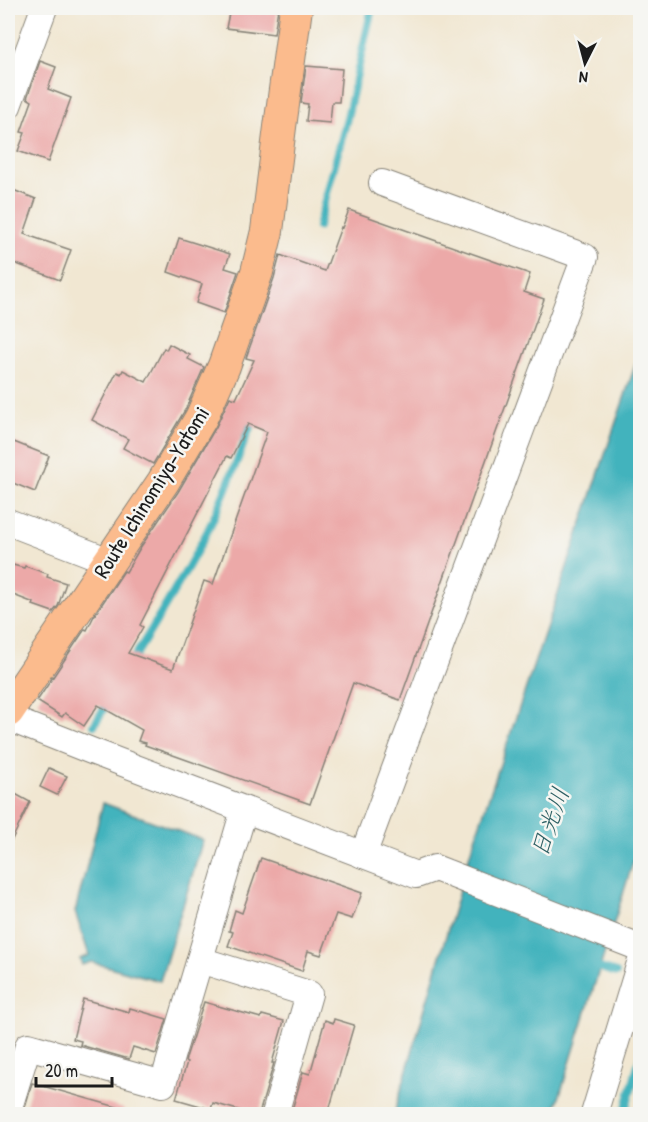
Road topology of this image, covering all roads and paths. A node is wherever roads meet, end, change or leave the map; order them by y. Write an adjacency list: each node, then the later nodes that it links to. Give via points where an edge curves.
1 (44, 8): 3 (street)
2 (296, 8): 6 (main road, Route Ichinomiya-Yatomi, via 267,231 257,272 224,366 201,417)
3 (10, 90)
4 (382, 183): 10 (street, via 585,257)
5 (8, 522): 6 (street)
6 (110, 561): 7 (main road, Route Ichinomiya-Yatomi)
7 (8, 711)
8 (8, 718): 9 (street)
9 (244, 810): 10 (street); 12 (street)
10 (363, 855): 11 (street, via 416,875 435,868)
11 (639, 952): 13 (street)
12 (200, 960): 14 (street, via 163,1084 28,1046); 15 (street, via 309,994)
13 (636, 997): 16 (street)
14 (8, 1111)
15 (275, 1114)
16 (594, 1114)

